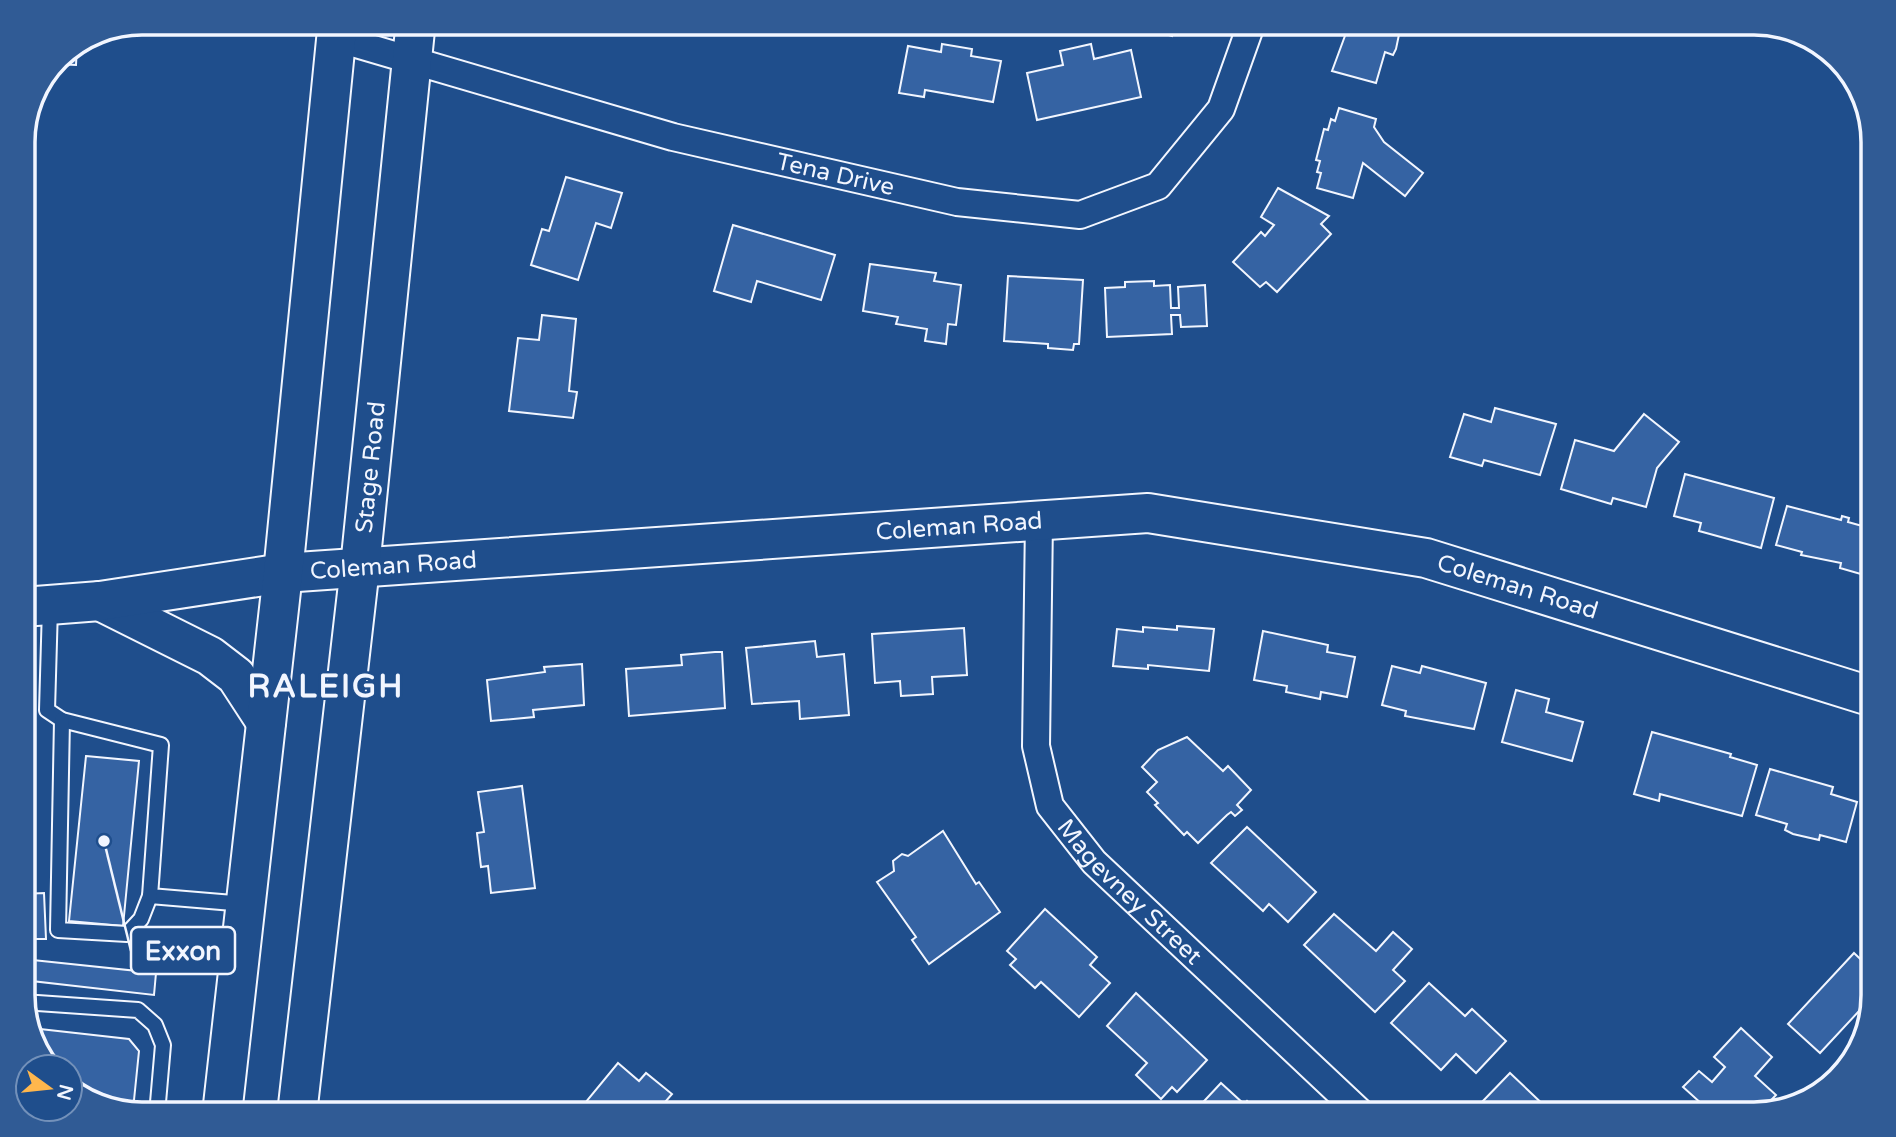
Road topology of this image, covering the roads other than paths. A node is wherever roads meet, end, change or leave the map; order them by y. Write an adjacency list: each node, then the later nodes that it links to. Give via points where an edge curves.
1 (336, 35): 7 (main road)
2 (343, 35): 4 (street, Tena Drive)
3 (1248, 35): 4 (street, Tena Drive, via 1222,109 1158,186 1080,215 957,202 695,142)
4 (414, 45): 6 (main road, Stage Road)
5 (1039, 519): 6 (main road, Coleman Road); 10 (main road, Coleman Road, via 1148,513 1426,558); 19 (street, Magevney Street, via 1036,746 1050,806 1094,862)
6 (360, 567): 7 (main road, Coleman Road); 18 (main road, Stage Road)
7 (283, 573): 8 (main road, Coleman Road); 12 (main road)
8 (100, 601): 9 (main road, Coleman Road); 12 (main road, via 211,656 236,676)
9 (36, 607): 11 (lane, via 47,710)
10 (1861, 693)
11 (62, 720): 13 (lane, via 162,745); 13 (lane, via 58,930 127,934 141,919)
12 (266, 722): 14 (main road)
13 (150, 896): 14 (lane)
14 (245, 904): 17 (main road)
15 (35, 1003): 16 (lane, via 138,1010 155,1025 163,1045)
16 (158, 1102)
17 (223, 1102)
18 (299, 1102)
19 (1349, 1102)

